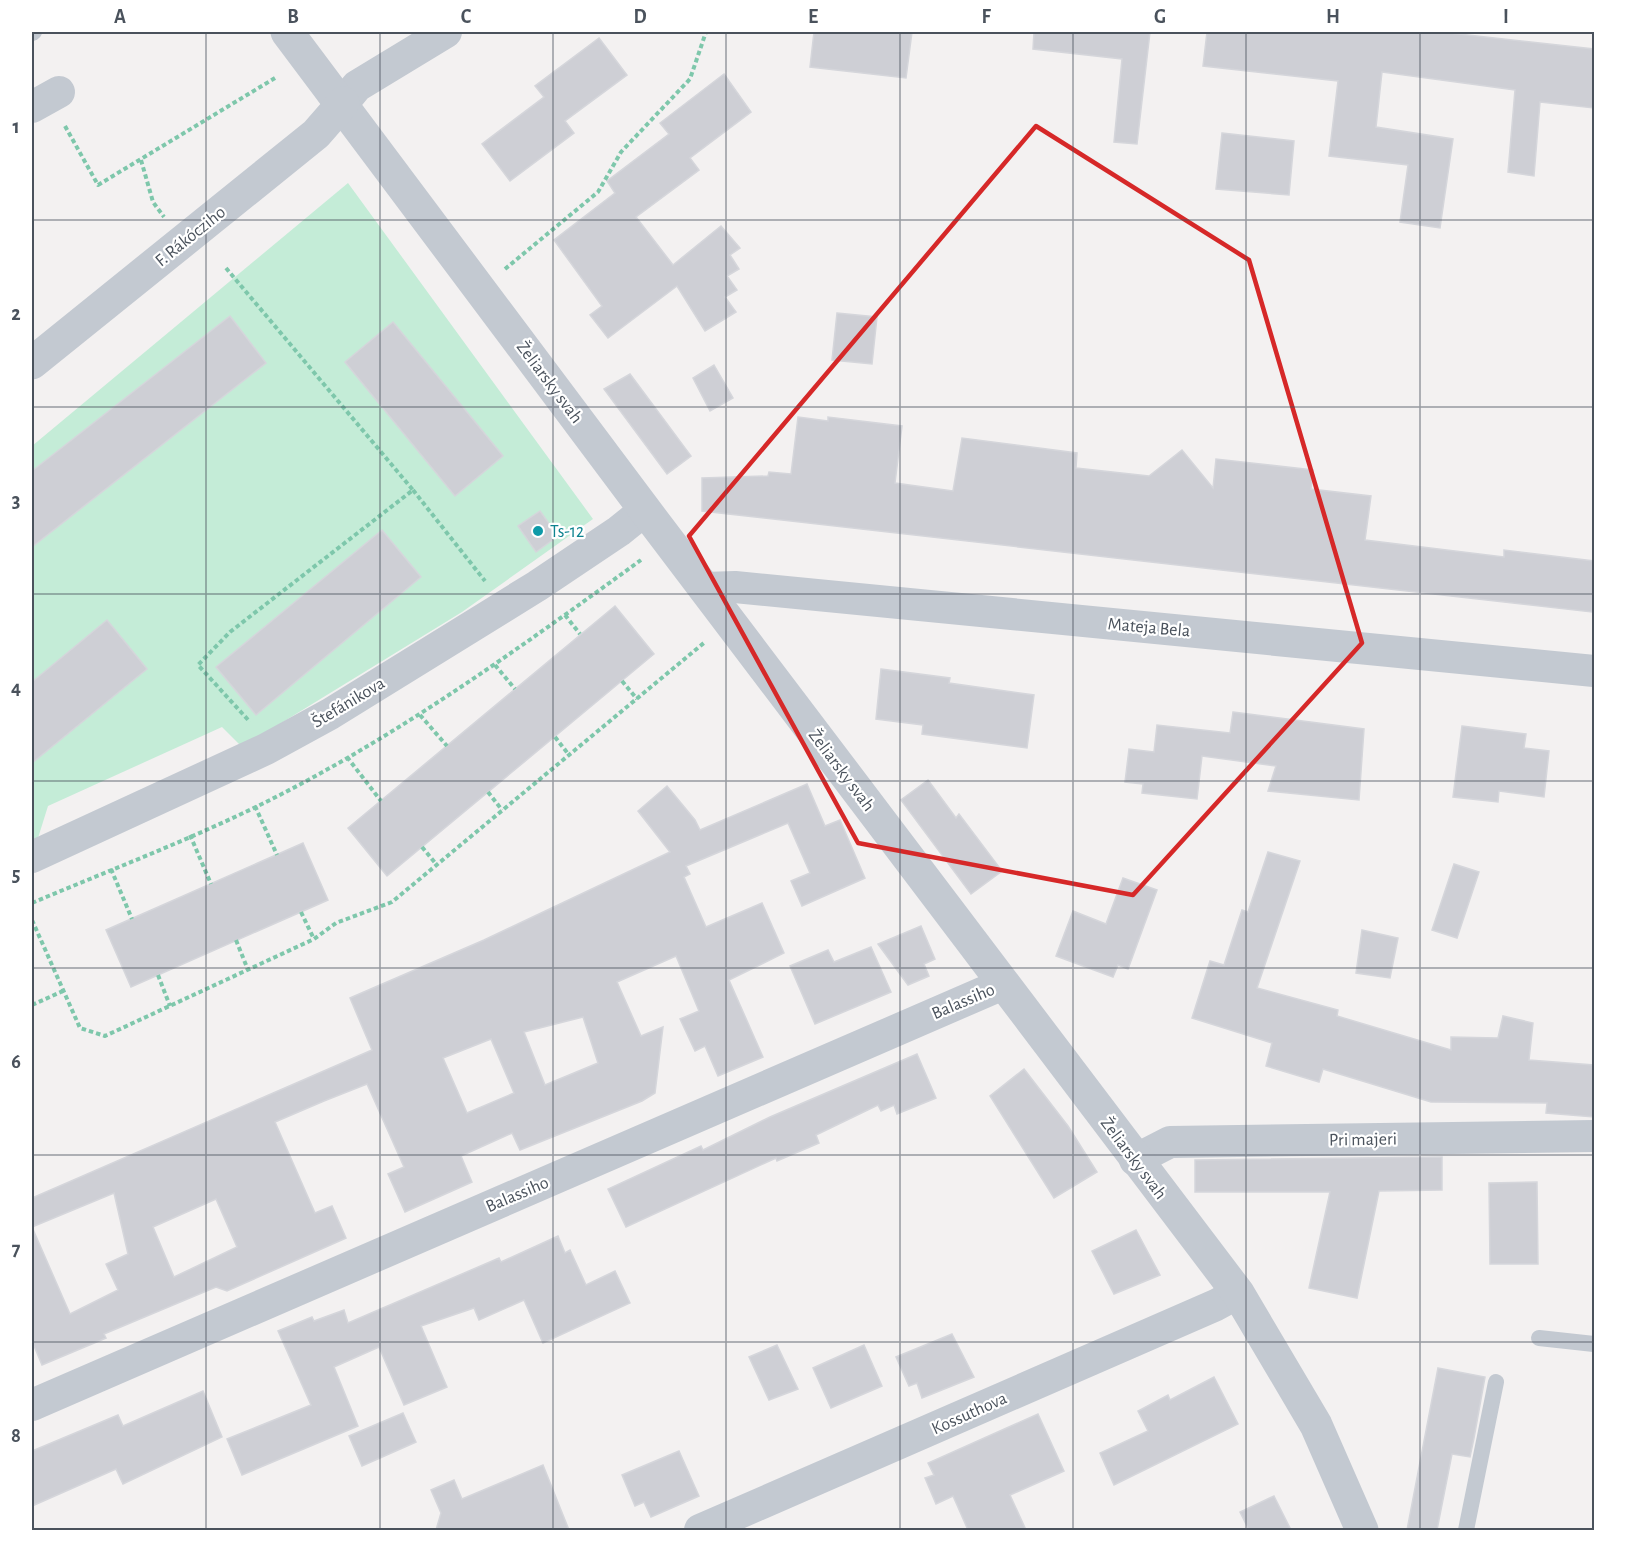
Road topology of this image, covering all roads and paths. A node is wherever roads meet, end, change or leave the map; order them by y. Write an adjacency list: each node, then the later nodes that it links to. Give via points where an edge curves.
1 (287, 32): 5 (street, Želiarsky svah)
2 (446, 32): 5 (street, via 357,86)
3 (705, 32): 11 (path, via 690,79 621,152 598,192)
4 (275, 78): 8 (path)
5 (343, 103): 12 (street, F. Rákócziho, via 316,134); 14 (street, Želiarsky svah)
6 (32, 107): 7 (street)
7 (60, 107): 8 (path, via 98,185)
8 (141, 160): 9 (path, via 153,202)
9 (165, 218)
10 (226, 268): 13 (path)
11 (502, 272)
12 (32, 363)
13 (413, 489): 16 (path); 27 (path, via 230,632 198,665)
14 (645, 510): 17 (street, Želiarsky svah); 39 (street, Štefánikova, via 537,586 330,714 266,749)
15 (642, 559): 18 (path)
16 (490, 587)
17 (704, 588): 22 (street, Mateja Bela, via 735,587); 51 (street, Želiarsky svah)
18 (565, 615): 19 (path); 21 (path)
19 (580, 634)
20 (706, 641): 25 (path)
21 (495, 665): 24 (path); 26 (path)
22 (1594, 671)
23 (622, 681): 25 (path)
24 (515, 689)
25 (637, 699): 30 (path)
26 (420, 715): 29 (path); 31 (path)
27 (253, 726)
28 (555, 737): 30 (path)
29 (447, 746)
30 (569, 755): 35 (path)
31 (347, 757): 33 (path); 34 (path)
32 (488, 792): 35 (path)
33 (381, 801)
34 (255, 806): 36 (path); 38 (path)
35 (502, 810): 40 (path)
36 (190, 835): 41 (path); 42 (path)
37 (422, 847): 40 (path)
38 (277, 855)
39 (32, 857)
40 (436, 864): 47 (path, via 392,902 336,923)
41 (111, 869): 43 (path); 45 (path)
42 (211, 884)
43 (32, 903)
44 (301, 912): 47 (path)
45 (132, 919)
46 (32, 920): 52 (path)
47 (314, 939): 49 (path)
48 (236, 940): 49 (path)
49 (248, 970): 54 (path)
50 (158, 975): 54 (path)
51 (1003, 984): 56 (street, Želiarsky svah); 61 (street, Balassiho)
52 (63, 991): 53 (path); 54 (path, via 80,1028 105,1036)
53 (32, 1005)
54 (170, 1006)
55 (1594, 1136): 56 (street, Pri majeri, via 1170,1142)
56 (1135, 1160): 57 (street, Želiarsky svah)
57 (1238, 1293): 62 (street, Kossuthova); 63 (street, Želiarsky svah, via 1316,1425)
58 (1539, 1338): 59 (lane)
59 (1594, 1344)
60 (1496, 1382): 64 (lane)
61 (32, 1405)
62 (700, 1530)
63 (1362, 1530)
64 (1466, 1530)

